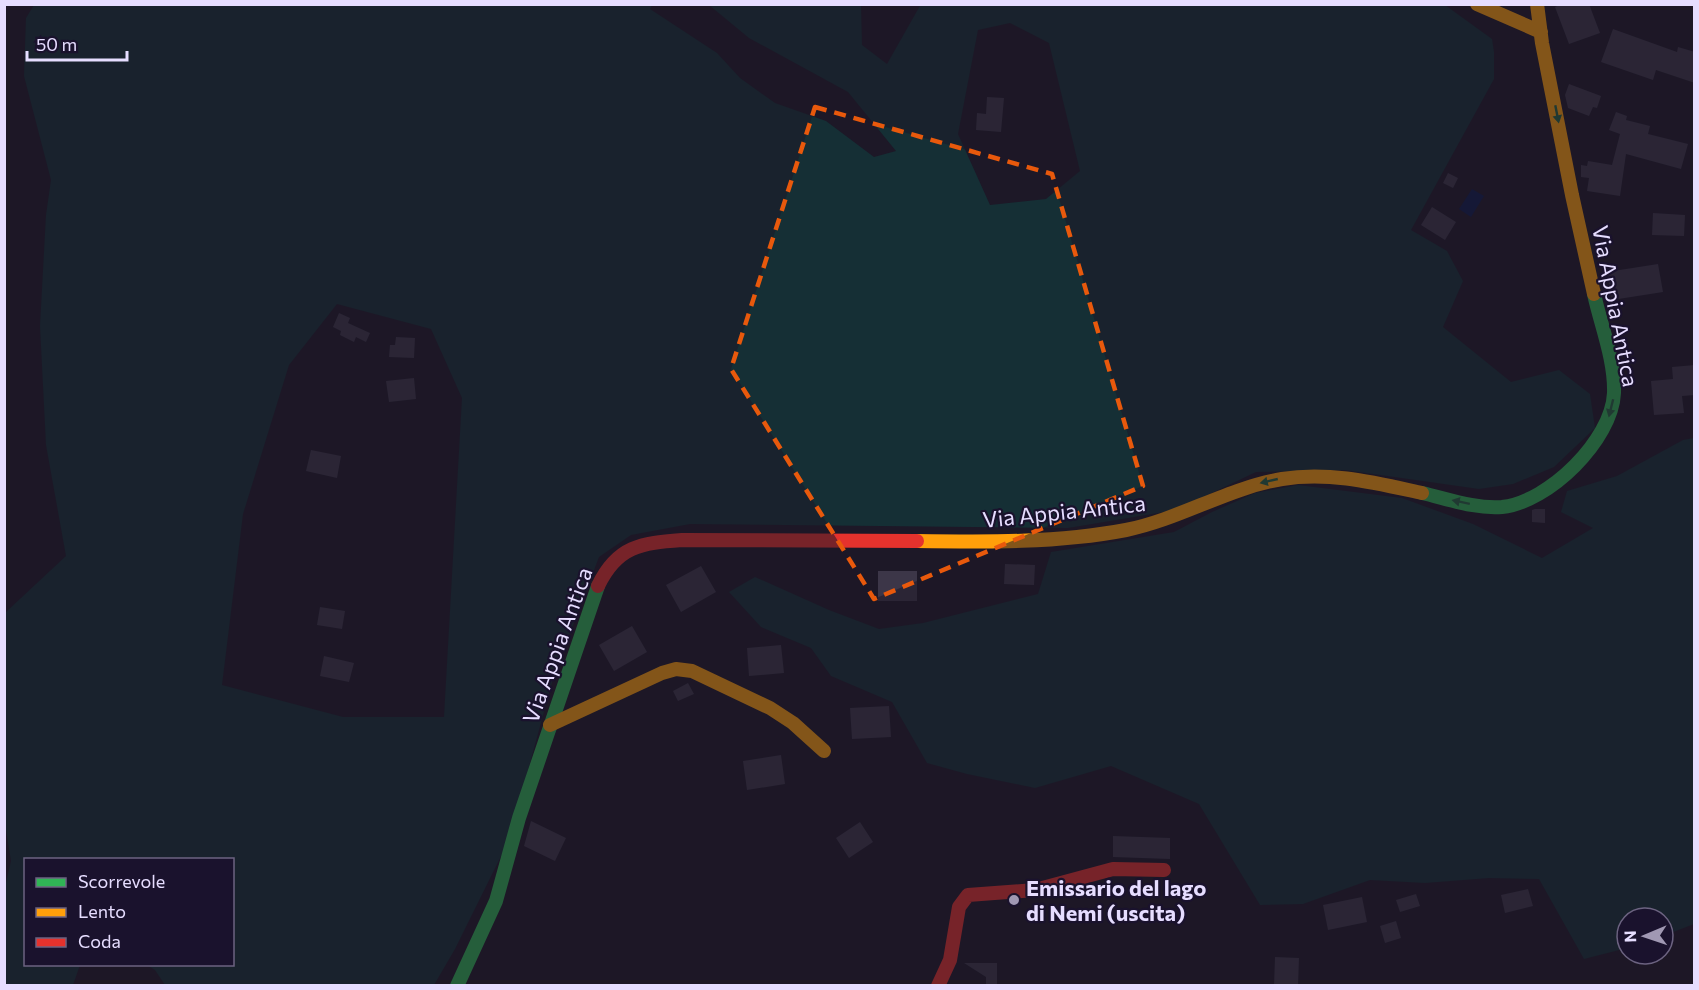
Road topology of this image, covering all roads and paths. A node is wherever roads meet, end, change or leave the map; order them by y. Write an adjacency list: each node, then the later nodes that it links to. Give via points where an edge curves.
1 (1477, 4): 3 (street)
2 (1537, 4): 3 (street, Via Appia Antica)
3 (1541, 32): 4 (street, Via Appia Antica, one-way to 4, via 1614,395 1610,414 1596,440 1537,494 1514,504 1493,507 1357,481 1302,476 1248,487 1150,524 1069,536 941,542 682,540 636,545 613,560 601,578)
4 (550, 725): 5 (street, via 662,673 679,669 696,673 780,713); 7 (street, Via Appia Antica, via 496,901)
5 (824, 752)
6 (1164, 870): 8 (street, via 1113,869 1043,888 968,895 959,907 952,951)
7 (457, 986)
8 (938, 986)

